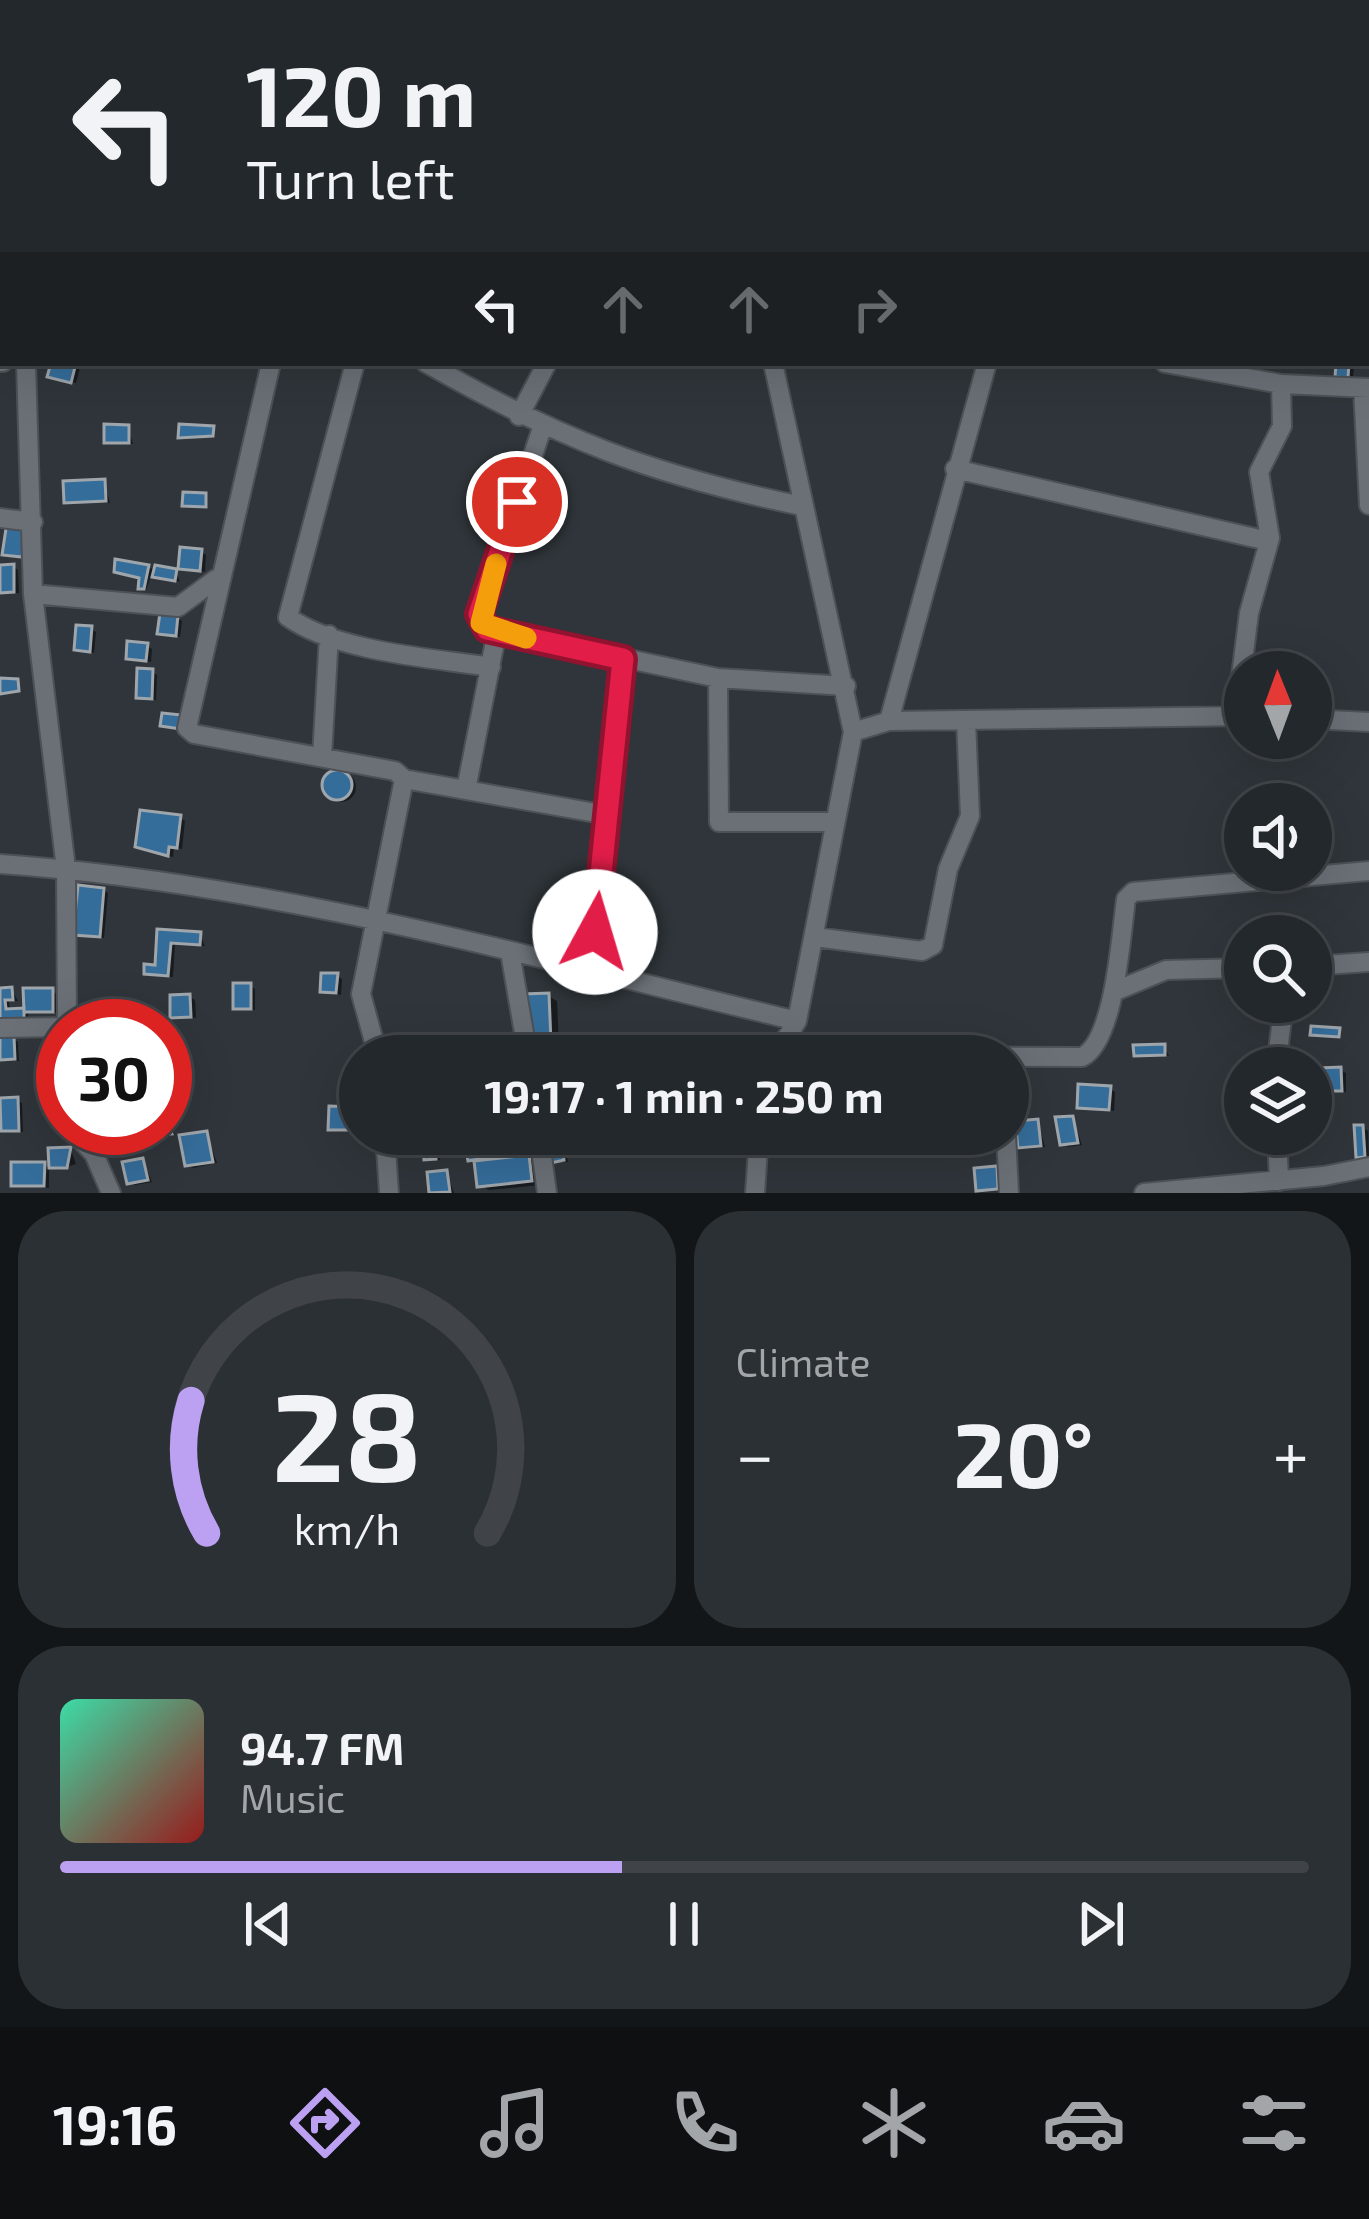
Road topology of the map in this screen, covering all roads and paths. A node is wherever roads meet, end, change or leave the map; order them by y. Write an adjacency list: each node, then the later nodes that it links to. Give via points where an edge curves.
1 (13, 366): 17 (street)
2 (270, 366): 19 (street)
3 (354, 366): 22 (street, via 286,612)
4 (431, 366): 11 (street)
5 (545, 366): 11 (street)
6 (774, 366): 14 (street)
7 (987, 366): 13 (street)
8 (1182, 366): 9 (street)
9 (1281, 384): 10 (street); 18 (street, via 1282,426 1259,472)
10 (1366, 388): 15 (street)
11 (519, 416): 12 (street)
12 (542, 428): 14 (street, via 637,466); 21 (street, via 479,614)
13 (955, 469): 18 (street); 31 (street)
14 (802, 506): 27 (street)
15 (1369, 506)
16 (0, 518): 17 (street)
17 (33, 522): 20 (street)
18 (1268, 541): 23 (street)
19 (217, 578): 20 (street, via 178,607); 34 (street, via 187,728)
20 (33, 594): 40 (street)
21 (497, 632): 24 (street); 25 (street)
22 (329, 635): 25 (street); 34 (street)
23 (1246, 651)
24 (623, 659): 26 (street); 37 (street)
25 (490, 667): 36 (street)
26 (718, 678): 27 (street); 38 (street, via 719,822)
27 (846, 686): 33 (street)
28 (1224, 716): 29 (street)
29 (966, 720): 31 (street); 43 (street, via 969,824 948,869 933,945 922,951)
30 (1332, 720): 32 (street)
31 (889, 722): 33 (street)
32 (1369, 722)
33 (853, 732): 38 (street)
34 (322, 757): 35 (street)
35 (404, 779): 36 (street); 42 (street)
36 (466, 790): 37 (street)
37 (608, 815): 48 (street)
38 (834, 822): 43 (street)
39 (0, 864): 40 (street)
40 (66, 869): 42 (street); 50 (street)
41 (1369, 871): 49 (street, via 1133,892)
42 (376, 919): 44 (street); 54 (street, via 361,994)
43 (815, 937): 51 (street)
44 (510, 952): 48 (street); 55 (street)
45 (1369, 962): 46 (street)
46 (1332, 964)
47 (1224, 969): 49 (street, via 1166,970)
48 (591, 971): 51 (street)
49 (1114, 992): 57 (street, via 1090,1054)
50 (65, 999)
51 (797, 1022): 56 (street)
52 (36, 1027): 53 (street)
53 (0, 1028)
54 (372, 1035)
55 (524, 1035)
56 (789, 1035)
57 (1029, 1055)
58 (94, 1155): 67 (street)
59 (386, 1155): 68 (street)
60 (542, 1155): 69 (street)
61 (758, 1155): 70 (street)
62 (1007, 1155): 71 (street)
63 (1278, 1155): 65 (street)
64 (1369, 1167): 65 (street)
65 (1279, 1180): 66 (street)
66 (1190, 1191): 72 (street)
67 (111, 1193)
68 (389, 1193)
69 (547, 1193)
70 (755, 1193)
71 (1010, 1193)
72 (1144, 1193)

